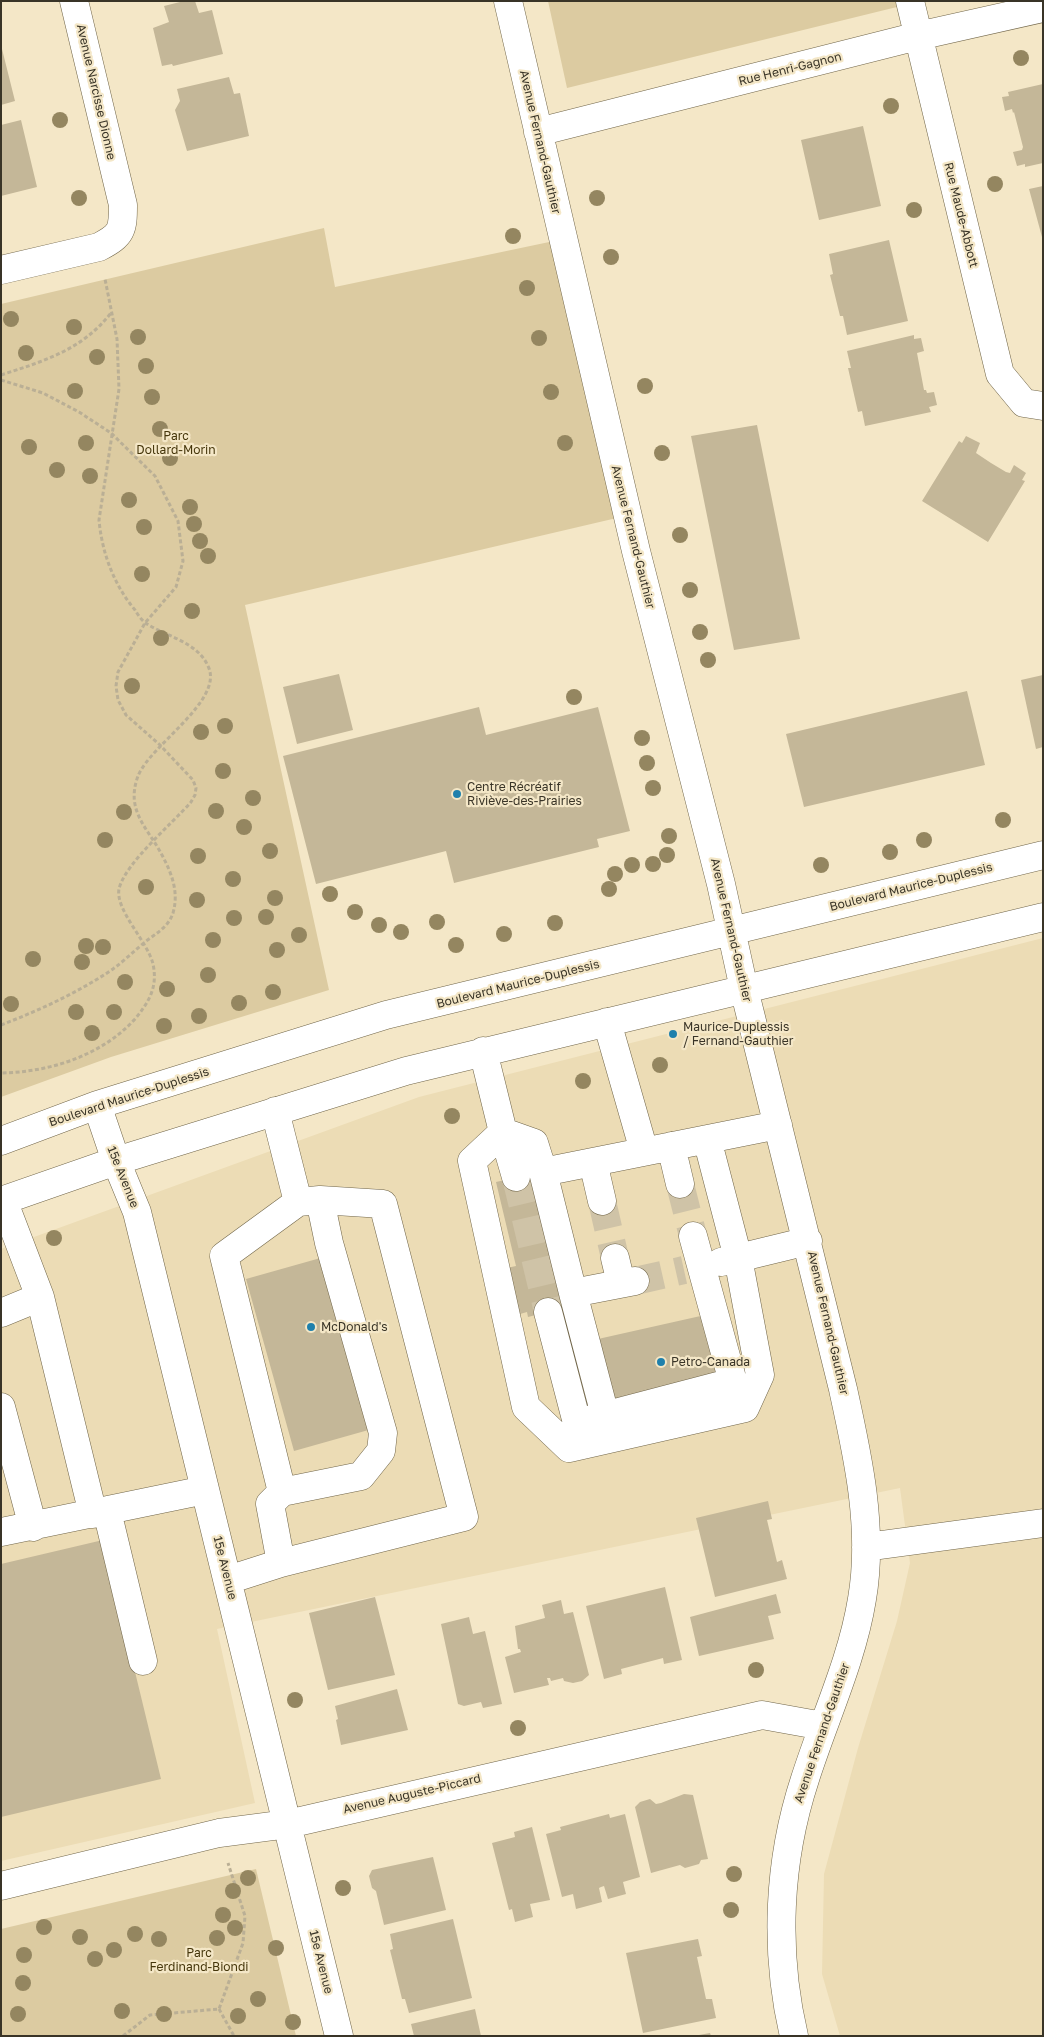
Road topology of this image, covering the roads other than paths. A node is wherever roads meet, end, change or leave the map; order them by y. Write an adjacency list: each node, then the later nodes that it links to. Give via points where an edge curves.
1 (74, 1): 7 (street, Avenue Narcisse Dionne, via 123,205 123,228 114,239 99,247)
2 (508, 1): 6 (street, Avenue Fernand-Gauthier)
3 (910, 1): 5 (street, Rue Maude-Abbott)
4 (1043, 8): 5 (street, Rue Henri-Gagnon)
5 (918, 36): 6 (street, Rue Henri-Gagnon); 8 (street, Rue Maude-Abbott, via 1000,374 1024,403)
6 (538, 132): 11 (street, Avenue Fernand-Gauthier, via 636,550)
7 (1, 270)
8 (1043, 406)
9 (1043, 855): 11 (street, Boulevard Maurice-Duplessis)
10 (1043, 917): 12 (street)
11 (732, 932): 12 (street, Avenue Fernand-Gauthier); 15 (street, Boulevard Maurice-Duplessis, via 386,1015)
12 (744, 989): 13 (street); 17 (street, Avenue Fernand-Gauthier)
13 (607, 1022): 14 (street); 22 (street)
14 (483, 1051): 16 (street); 18 (street)
15 (97, 1105): 20 (street, Boulevard Maurice-Duplessis); 23 (street, 15e Avenue)
16 (275, 1111): 23 (street); 29 (street)
17 (778, 1125): 19 (street); 32 (street, Avenue Fernand-Gauthier)
18 (503, 1132): 25 (street, via 534,1143); 26 (street); 33 (street, via 472,1162 526,1407 569,1448 745,1408 760,1375)
19 (706, 1139): 21 (street); 33 (street)
20 (1, 1141)
21 (670, 1146): 22 (street); 27 (street)
22 (644, 1151): 24 (street)
23 (116, 1161): 28 (street); 42 (street, 15e Avenue, via 137,1212)
24 (594, 1162): 25 (street); 30 (street)
25 (543, 1172): 36 (street)
26 (516, 1177)
27 (680, 1184)
28 (2, 1201): 37 (street)
29 (309, 1201): 43 (street, via 224,1256); 43 (street, via 329,1243 383,1433 381,1451 361,1476); 49 (street, via 384,1204 464,1517)
30 (602, 1202)
31 (693, 1236): 34 (street)
32 (808, 1241): 33 (street); 48 (street, Avenue Fernand-Gauthier, via 856,1444)
33 (738, 1258): 34 (street)
34 (693, 1268): 41 (street, via 733,1382)
35 (624, 1274): 36 (street)
36 (573, 1293): 41 (street)
37 (40, 1297): 39 (street); 44 (street)
38 (548, 1312): 41 (street, via 577,1423)
39 (1, 1313)
40 (1, 1407): 46 (street)
41 (605, 1415)
42 (205, 1490): 44 (street); 50 (street, 15e Avenue)
43 (282, 1492): 49 (street, via 270,1504)
44 (100, 1512): 46 (street); 51 (street)
45 (1043, 1523): 48 (street)
46 (33, 1527): 47 (street)
47 (1, 1532)
48 (866, 1547): 52 (street, Avenue Fernand-Gauthier, via 863,1598 851,1650)
49 (281, 1563): 50 (street)
50 (228, 1580): 53 (street, 15e Avenue)
51 (143, 1661)
52 (823, 1726): 53 (street, Avenue Auguste-Piccard, via 762,1715); 56 (street, Avenue Fernand-Gauthier, via 796,1805 781,1906 781,1947 787,2006)
53 (288, 1824): 54 (street, Avenue Auguste-Piccard, via 218,1834); 55 (street, 15e Avenue)
54 (1, 1886)
55 (340, 2036)
56 (794, 2036)

